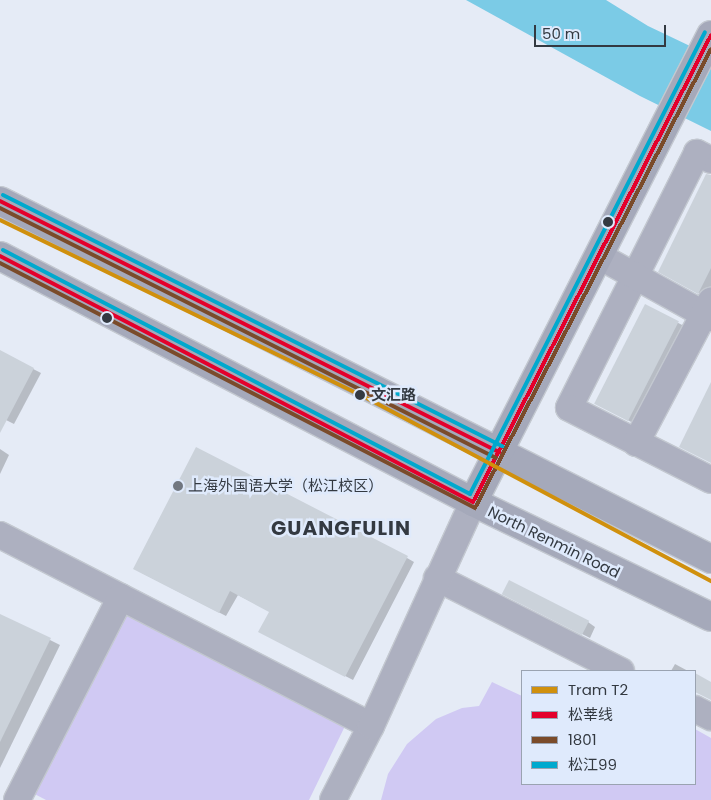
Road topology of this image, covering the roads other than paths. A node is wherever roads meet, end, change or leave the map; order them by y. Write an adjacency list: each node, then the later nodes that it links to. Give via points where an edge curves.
1 (709, 38): 5 (main road)
2 (711, 160): 6 (street, via 697,153)
3 (0, 200): 9 (main road)
4 (0, 256): 11 (main road, North Renmin Road)
5 (599, 256): 6 (street); 9 (main road)
6 (637, 278): 7 (street); 8 (street, via 569,408)
7 (709, 311): 8 (street)
8 (636, 443): 10 (street)
9 (499, 452): 11 (main road); 13 (main road)
10 (711, 480)
11 (473, 502): 14 (street); 16 (main road, North Renmin Road)
12 (0, 535): 15 (street)
13 (711, 559)
14 (437, 578): 17 (street); 20 (street)
15 (121, 597): 20 (street); 21 (street)
16 (711, 618)
17 (619, 670)
18 (696, 710): 19 (street)
19 (711, 717)
20 (371, 726): 22 (street)
21 (16, 800)
22 (333, 800)

